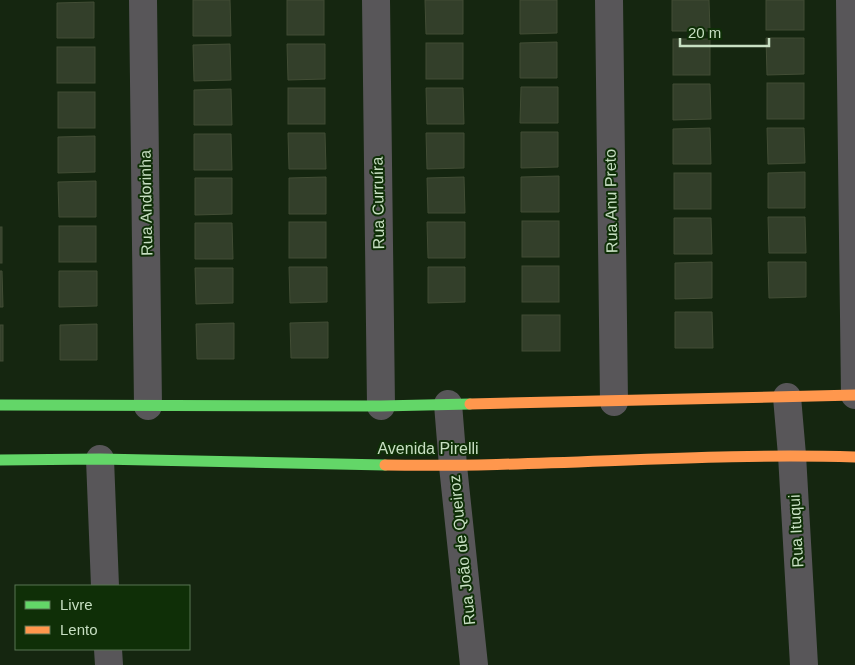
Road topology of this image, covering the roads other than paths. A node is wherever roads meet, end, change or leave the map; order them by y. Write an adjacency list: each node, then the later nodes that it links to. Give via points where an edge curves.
1 (144, 0): 10 (street, Rua Andorinha)
2 (376, 0): 11 (street, Rua Curruíra)
3 (609, 0): 7 (street, Rua Anu Preto)
4 (850, 0): 5 (street)
5 (855, 395): 6 (street)
6 (787, 397): 7 (street); 12 (street, Rua Ituqui)
7 (614, 402): 8 (street)
8 (448, 404): 11 (street); 16 (street, Rua João de Queiroz)
9 (0, 405): 10 (street)
10 (148, 406): 11 (street)
11 (381, 406)
12 (792, 455): 13 (street, Avenida Pirelli); 16 (street, Avenida Pirelli); 21 (street, Rua Ituqui)
13 (855, 457)
14 (100, 459): 15 (street, Avenida Pirelli); 16 (street, Avenida Pirelli); 17 (street)
15 (0, 460)
16 (453, 466): 20 (street, Rua João de Queiroz)
17 (106, 585)
18 (108, 650): 19 (street)
19 (109, 665)
20 (474, 665)
21 (804, 665)

